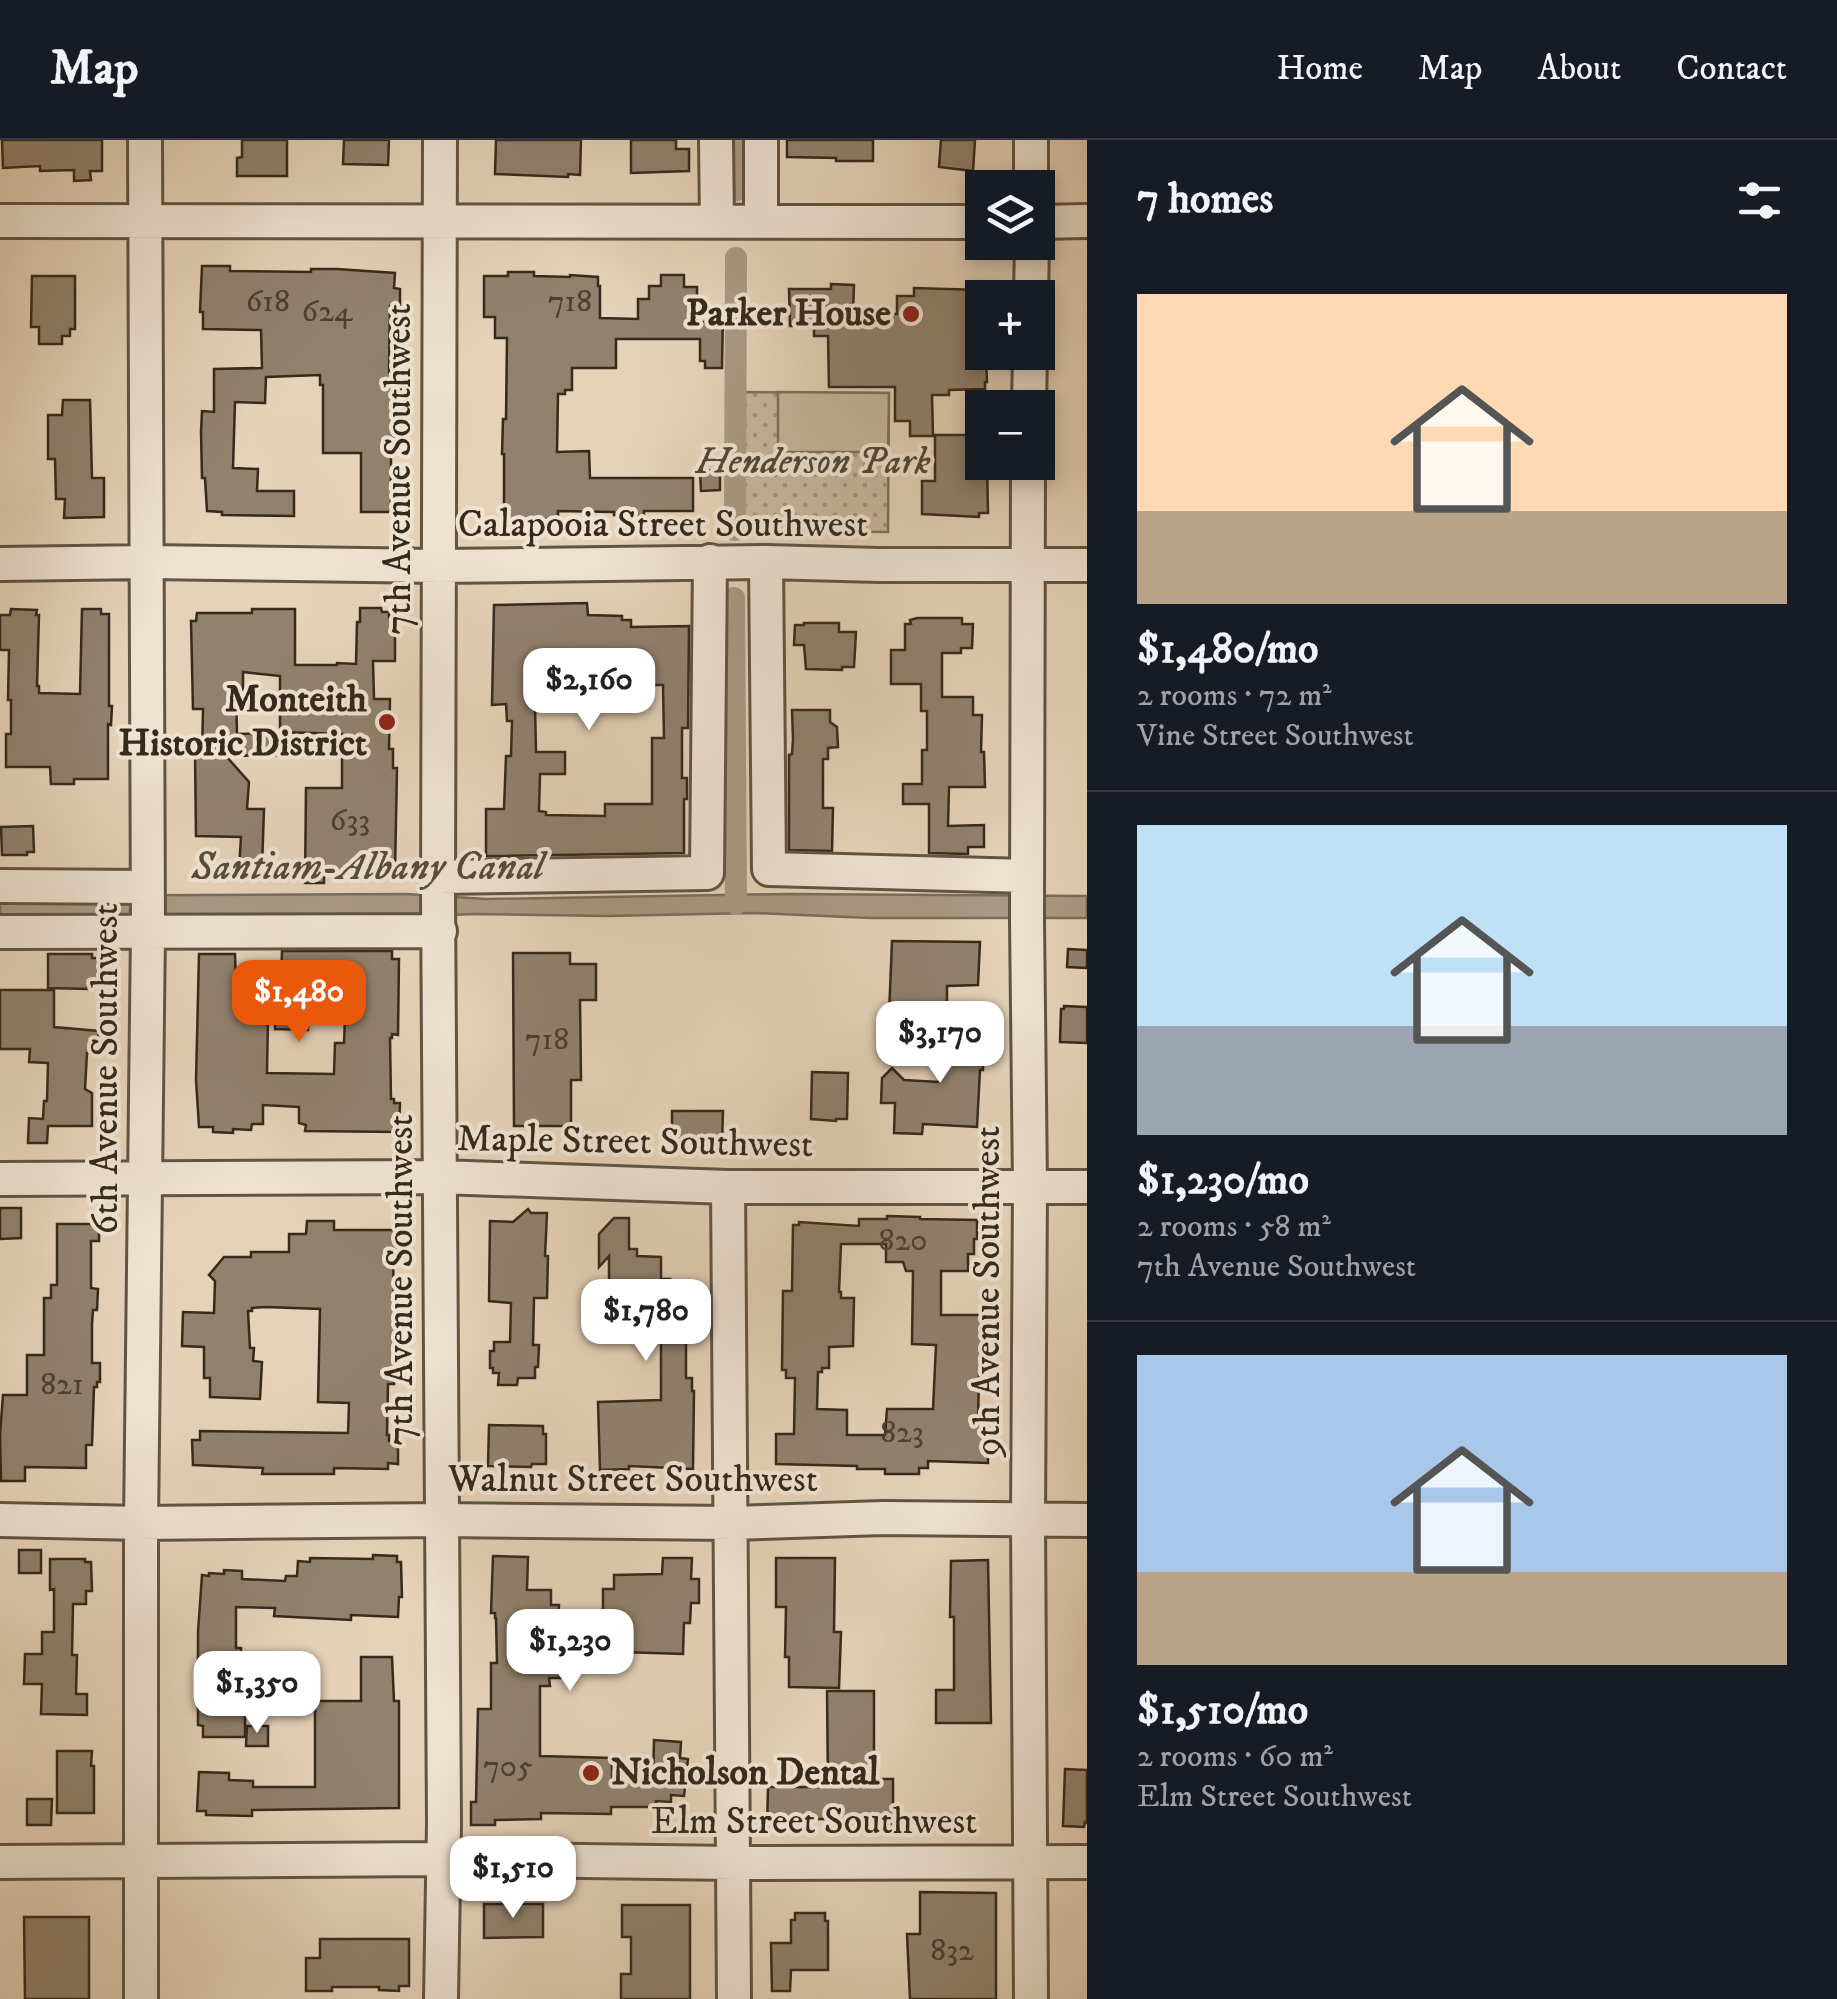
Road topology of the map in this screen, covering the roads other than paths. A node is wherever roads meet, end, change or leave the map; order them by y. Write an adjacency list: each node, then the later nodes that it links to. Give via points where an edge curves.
1 (146, 140): 9 (street, 6th Avenue Southwest)
2 (440, 140): 10 (street, 7th Avenue Southwest)
3 (716, 140): 8 (street)
4 (761, 140): 11 (street)
5 (1031, 140): 6 (street)
6 (1032, 170)
7 (0, 220): 9 (street)
8 (717, 220): 10 (street); 11 (street)
9 (146, 221): 10 (street); 16 (street, 6th Avenue Southwest)
10 (439, 221): 22 (street, 7th Avenue Southwest)
11 (761, 221): 12 (street)
12 (965, 222)
13 (1055, 222): 14 (street)
14 (1087, 222)
15 (1028, 480): 20 (street, 9th Avenue Southwest)
16 (148, 562): 19 (street, Calapooia Street Southwest); 22 (street, Calapooia Street Southwest); 26 (street, 6th Avenue Southwest)
17 (710, 562): 18 (street, Calapooia Street Southwest); 22 (street, Calapooia Street Southwest); 25 (street, via 707,874)
18 (766, 562): 20 (street, Calapooia Street Southwest); 24 (street, via 769,869)
19 (0, 564)
20 (1026, 564): 21 (street, Calapooia Street Southwest); 24 (street, 9th Avenue Southwest)
21 (1087, 565)
22 (439, 566): 25 (street, 7th Avenue Southwest)
23 (0, 886): 26 (street)
24 (1027, 894): 33 (street, 9th Avenue Southwest)
25 (439, 904): 26 (street); 28 (street, 7th Avenue Southwest)
26 (148, 907): 27 (street); 30 (street, 6th Avenue Southwest)
27 (0, 932)
28 (441, 1177): 30 (street, Maple Street Southwest); 31 (street, Maple Street Southwest); 36 (street, 7th Avenue Southwest)
29 (0, 1178): 30 (street, Maple Street Southwest)
30 (146, 1178): 38 (street, 6th Avenue Southwest)
31 (728, 1187): 33 (street, Maple Street Southwest); 39 (street)
32 (1087, 1187): 33 (street, Maple Street Southwest)
33 (1030, 1188): 34 (street, 9th Avenue Southwest)
34 (1028, 1519): 37 (street, Walnut Street Southwest); 39 (street, Walnut Street Southwest); 42 (street, 9th Avenue Southwest)
35 (0, 1520): 38 (street, Walnut Street Southwest)
36 (442, 1520): 38 (street, Walnut Street Southwest); 39 (street, Walnut Street Southwest); 40 (street, 7th Avenue Southwest)
37 (1087, 1520)
38 (141, 1523): 44 (street, 6th Avenue Southwest)
39 (731, 1523): 45 (street)
40 (442, 1859): 44 (street, Elm Street Southwest); 45 (street, Elm Street Southwest); 47 (street, 7th Avenue Southwest)
41 (0, 1862): 44 (street, Elm Street Southwest)
42 (1032, 1862): 43 (street, Elm Street Southwest); 45 (street, Elm Street Southwest); 49 (street, 9th Avenue Southwest)
43 (1087, 1862)
44 (142, 1863): 46 (street, 6th Avenue Southwest)
45 (734, 1863): 48 (street)
46 (142, 1999)
47 (441, 1999)
48 (734, 1999)
49 (1031, 1999)

